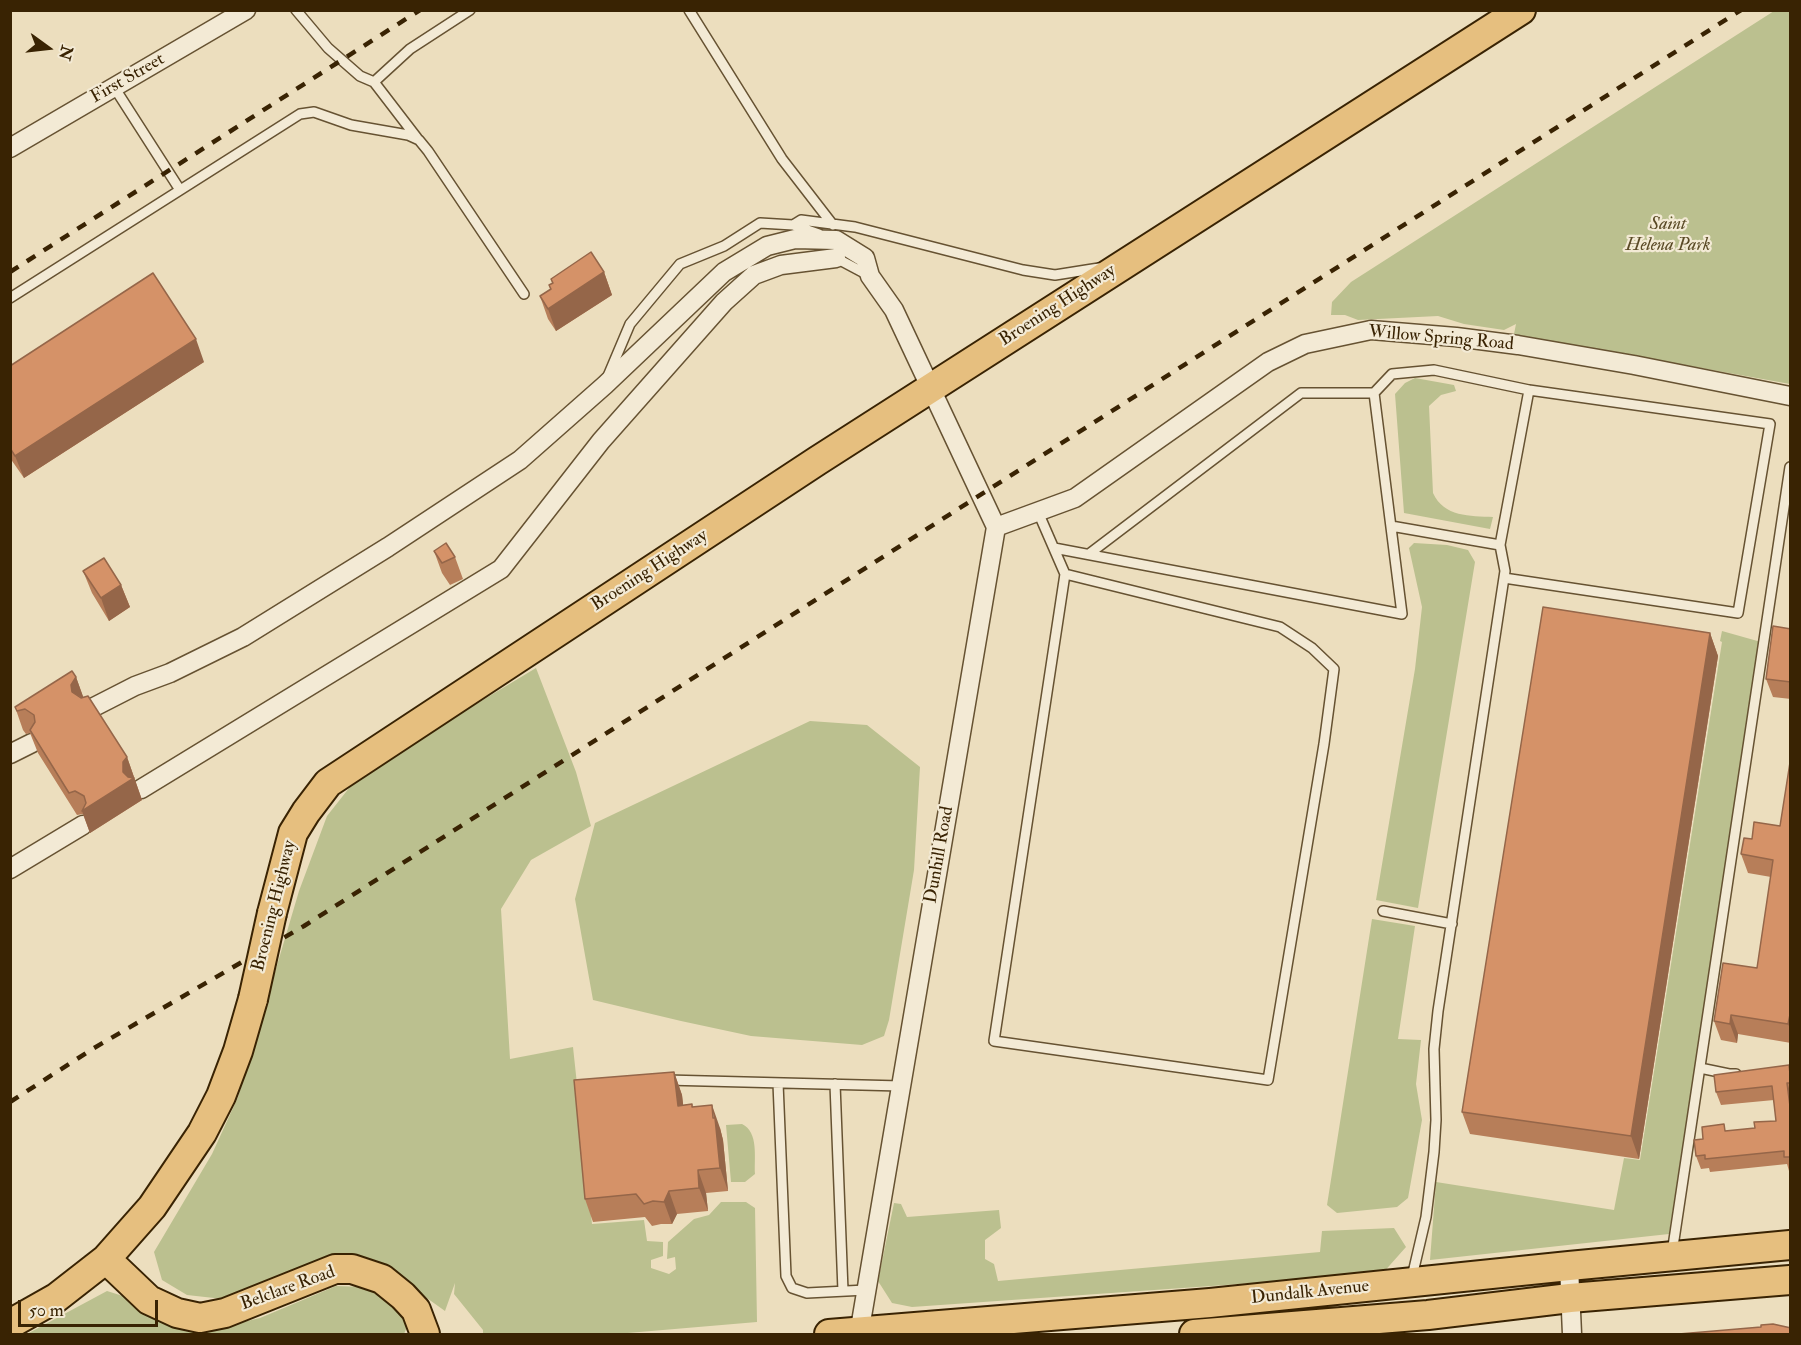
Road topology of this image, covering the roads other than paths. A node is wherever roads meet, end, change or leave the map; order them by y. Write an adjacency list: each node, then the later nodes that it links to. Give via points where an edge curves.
1 (246, 10): 7 (street, First Street)
2 (296, 10): 6 (lane, via 328,48 360,76)
3 (470, 10): 6 (lane, via 410,49)
4 (688, 10): 12 (lane)
5 (1521, 10): 13 (main road, Broening Highway)
6 (374, 82): 8 (lane)
7 (114, 87): 9 (street, First Street); 10 (lane)
8 (418, 140): 10 (lane, via 314,112 300,114); 14 (lane)
9 (10, 148)
10 (180, 190): 15 (lane)
11 (793, 225): 12 (lane); 12 (lane, via 801,220); 16 (lane, via 760,223 724,246 680,264 630,324)
12 (835, 241): 13 (lane, via 855,227 990,263 1055,275); 16 (street, via 795,238 767,246 724,272); 17 (street, via 865,258 870,276 894,310); 33 (street, via 754,275 724,302 601,441 501,569)
13 (1123, 265): 17 (main road, Broening Highway)
14 (524, 294)
15 (10, 298)
16 (604, 385): 30 (street, via 520,460 388,547 243,637)
17 (930, 389): 24 (street); 46 (main road, Broening Highway, bridge, via 328,783 293,833 253,999 221,1096 202,1133 152,1207)
18 (1528, 390): 19 (lane, via 1434,370 1392,374); 25 (lane); 29 (lane, via 1770,424 1738,613)
19 (1374, 393): 23 (lane); 27 (lane, via 1301,393)
20 (1791, 396): 22 (street, Willow Spring Road, via 1518,345 1371,330 1305,345 1268,362 1075,498)
21 (1791, 467): 38 (lane)
22 (1038, 512): 24 (street, Willow Spring Road); 26 (lane)
23 (1391, 526): 25 (lane); 27 (lane, via 1402,614)
24 (996, 527): 43 (street, Dunhill Road)
25 (1500, 545): 29 (lane)
26 (1054, 548): 27 (lane); 28 (lane)
27 (1089, 554)
28 (1065, 574): 28 (lane, via 994,1041 1268,1080 1334,669 1312,648 1280,627)
29 (1504, 578): 37 (lane)
30 (90, 709)
31 (32, 743): 32 (street)
32 (10, 754)
33 (141, 789)
34 (83, 825): 35 (street)
35 (10, 869)
36 (1383, 911): 37 (lane)
37 (1452, 924): 49 (lane, via 1434,1049 1434,1152 1426,1217)
38 (1700, 1068): 39 (lane); 45 (lane)
39 (1741, 1073)
40 (658, 1080): 41 (lane)
41 (778, 1083): 42 (lane); 51 (lane, via 786,1276 792,1288 807,1293)
42 (835, 1084): 43 (lane); 51 (lane)
43 (901, 1086): 50 (street, Dunhill Road)
44 (1791, 1245): 45 (main road, Dundalk Avenue)
45 (1672, 1256): 47 (main road, Dundalk Avenue)
46 (106, 1259): 53 (main road, Broening Highway, via 56,1298); 55 (main road, Belclare Road, via 149,1300 200,1318 225,1313 335,1269 352,1269 382,1279 403,1296 416,1310)
47 (1569, 1266): 49 (main road, Dundalk Avenue); 52 (street)
48 (1791, 1280): 52 (main road, Dundalk Avenue)
49 (1410, 1282): 54 (main road, Dundalk Avenue)
50 (866, 1290): 51 (lane); 54 (street, Dunhill Road)
51 (843, 1291)
52 (1570, 1298): 57 (main road, Dundalk Avenue, via 1428,1315); 58 (street)
53 (10, 1324)
54 (859, 1333): 56 (main road, Dundalk Avenue)
55 (425, 1335)
56 (829, 1335)
57 (1194, 1335)
58 (1572, 1335)

